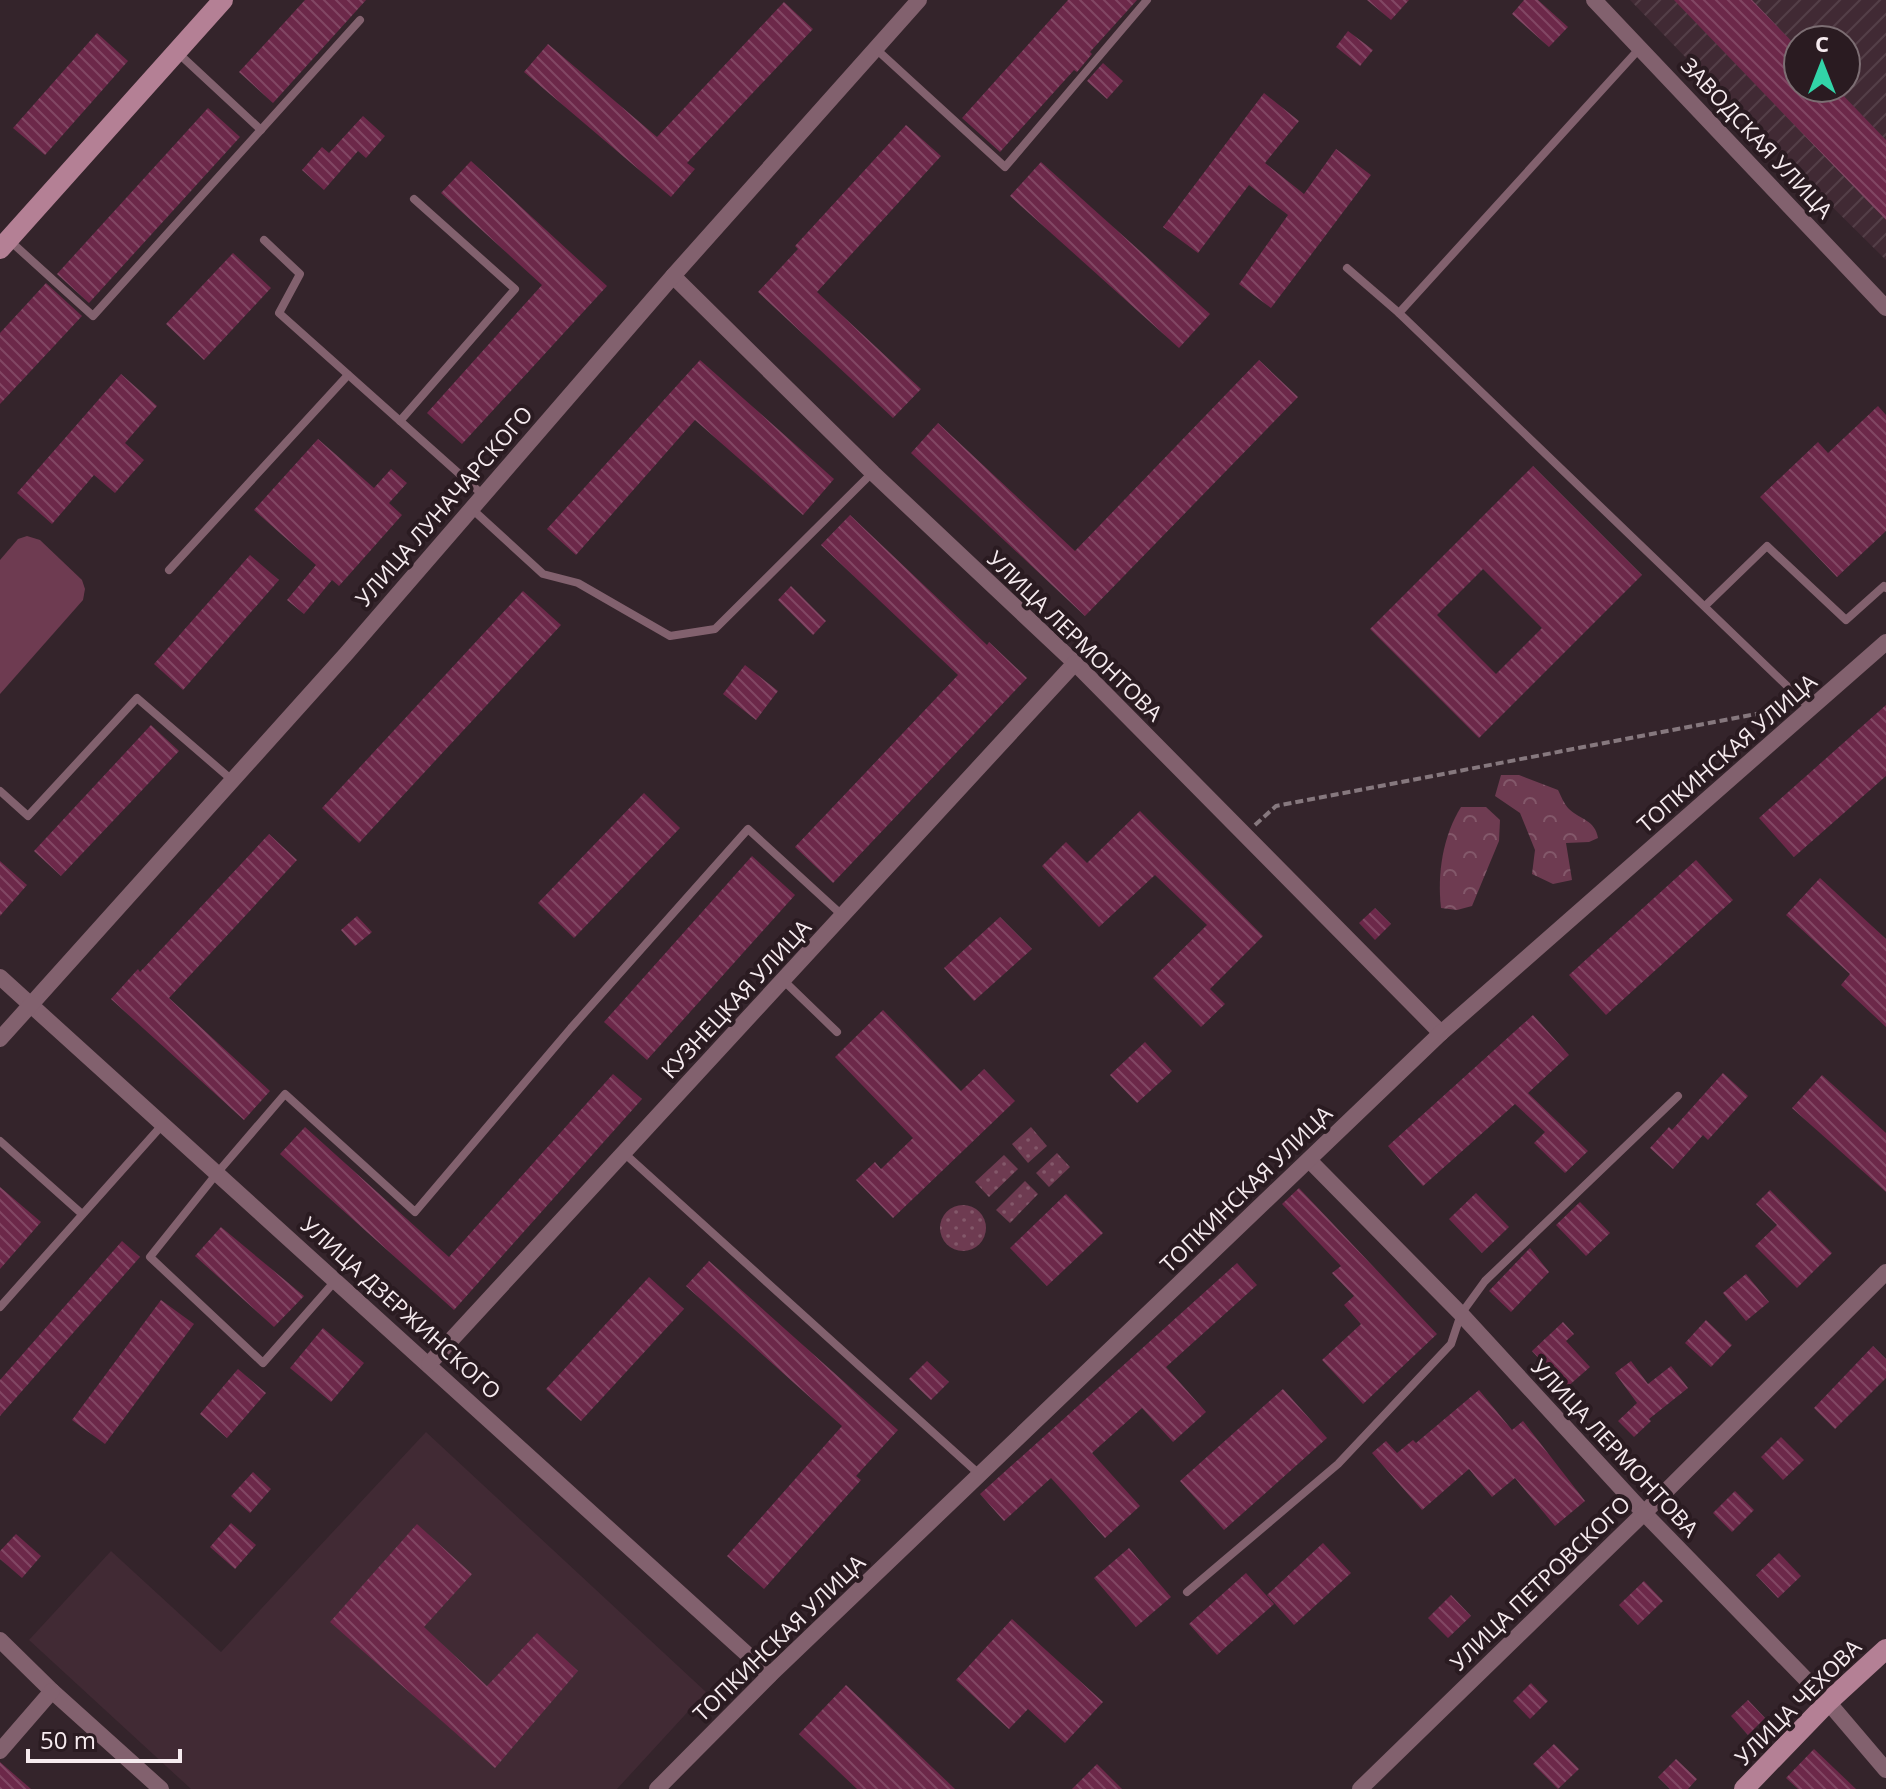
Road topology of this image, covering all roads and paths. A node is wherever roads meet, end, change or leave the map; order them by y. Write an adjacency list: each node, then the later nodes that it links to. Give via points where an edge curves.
1 (223, 0): 8 (street)
2 (919, 0): 7 (street, УЛИЦА ЛУНАЧАРСКОГО)
3 (1147, 0): 7 (lane, via 1005,167)
4 (1594, 0): 6 (street, ЗАВОДСКАЯ УЛИЦА)
5 (360, 20): 9 (lane)
6 (1641, 47): 15 (street, ЗАВОДСКАЯ УЛИЦА); 16 (lane)
7 (876, 49): 14 (street, УЛИЦА ЛУНАЧАРСКОГО)
8 (176, 52): 9 (lane); 12 (street)
9 (261, 130): 12 (lane, via 93,316)
10 (414, 199): 18 (lane, via 515,289)
11 (264, 240): 17 (lane, via 300,274 279,313)
12 (4, 244)
13 (1347, 268): 16 (lane)
14 (673, 276): 19 (street, УЛИЦА ЛЕРМОНТОВА); 20 (street, УЛИЦА ЛУНАЧАРСКОГО)
15 (1886, 308)
16 (1399, 313): 24 (lane)
17 (348, 375): 18 (lane); 22 (lane)
18 (400, 421): 20 (lane)
19 (873, 473): 21 (lane, via 715,629 670,636 578,583 543,574); 26 (street, УЛИЦА ЛЕРМОНТОВА)
20 (483, 495): 21 (street, УЛИЦА ЛУНАЧАРСКОГО)
21 (472, 508): 28 (street, УЛИЦА ЛУНАЧАРСКОГО)
22 (169, 570)
23 (1886, 588): 24 (lane, via 1846,620 1767,546)
24 (1705, 606): 27 (lane)
25 (1886, 642): 27 (street, ТОПКИНСКАЯ УЛИЦА)
26 (1075, 663): 30 (street, УЛИЦА ЛЕРМОНТОВА); 31 (street, КУЗНЕЦКАЯ УЛИЦА)
27 (1806, 703): 30 (path, via 1276,806); 36 (street, ТОПКИНСКАЯ УЛИЦА)
28 (232, 780): 29 (lane, via 137,698 28,816); 34 (street, УЛИЦА ЛУНАЧАРСКОГО)
29 (0, 791)
30 (1244, 835): 36 (street, УЛИЦА ЛЕРМОНТОВА)
31 (843, 916): 33 (street, КУЗНЕЦКАЯ УЛИЦА); 43 (lane, via 748,829 415,1212 285,1094)
32 (0, 977): 34 (street, УЛИЦА ДЗЕРЖИНСКОГО)
33 (783, 980): 35 (lane); 41 (street, КУЗНЕЦКАЯ УЛИЦА)
34 (30, 1005): 37 (street, УЛИЦА ЛУНАЧАРСКОГО); 39 (street, УЛИЦА ДЗЕРЖИНСКОГО)
35 (837, 1032)
36 (1441, 1033): 42 (street, ТОПКИНСКАЯ УЛИЦА)
37 (0, 1039)
38 (1678, 1096): 48 (lane, via 1485,1281)
39 (164, 1123): 43 (street, УЛИЦА ДЗЕРЖИНСКОГО); 44 (lane)
40 (0, 1141): 44 (lane)
41 (624, 1153): 49 (street, КУЗНЕЦКАЯ УЛИЦА); 50 (lane)
42 (1309, 1160): 48 (street, УЛИЦА ЛЕРМОНТОВА); 50 (street, ТОПКИНСКАЯ УЛИЦА)
43 (218, 1172): 46 (street, УЛИЦА ДЗЕРЖИНСКОГО); 46 (lane, via 150,1257 263,1363)
44 (82, 1214): 47 (lane)
45 (1886, 1272): 51 (street, УЛИЦА ПЕТРОВСКОГО)
46 (337, 1279): 49 (street, УЛИЦА ДЗЕРЖИНСКОГО)
47 (0, 1307)
48 (1461, 1314): 51 (street, УЛИЦА ЛЕРМОНТОВА); 52 (lane, via 1451,1344 1338,1464)
49 (429, 1364): 55 (street, УЛИЦА ДЗЕРЖИНСКОГО)
50 (979, 1475): 55 (street, ТОПКИНСКАЯ УЛИЦА)
51 (1644, 1513): 57 (street, УЛИЦА ЛЕРМОНТОВА); 62 (street, УЛИЦА ПЕТРОВСКОГО)
52 (1187, 1592)
53 (0, 1640): 56 (street)
54 (1886, 1649): 57 (street, УЛИЦА ЧЕХОВА)
55 (770, 1675): 61 (street, ТОПКИНСКАЯ УЛИЦА)
56 (52, 1691): 58 (street); 60 (street)
57 (1828, 1702): 59 (street, УЛИЦА ЛЕРМОНТОВА); 63 (street, УЛИЦА ЧЕХОВА)
58 (0, 1751)
59 (1886, 1770)
60 (161, 1789)
61 (657, 1789)
62 (1360, 1789)
63 (1744, 1789)

